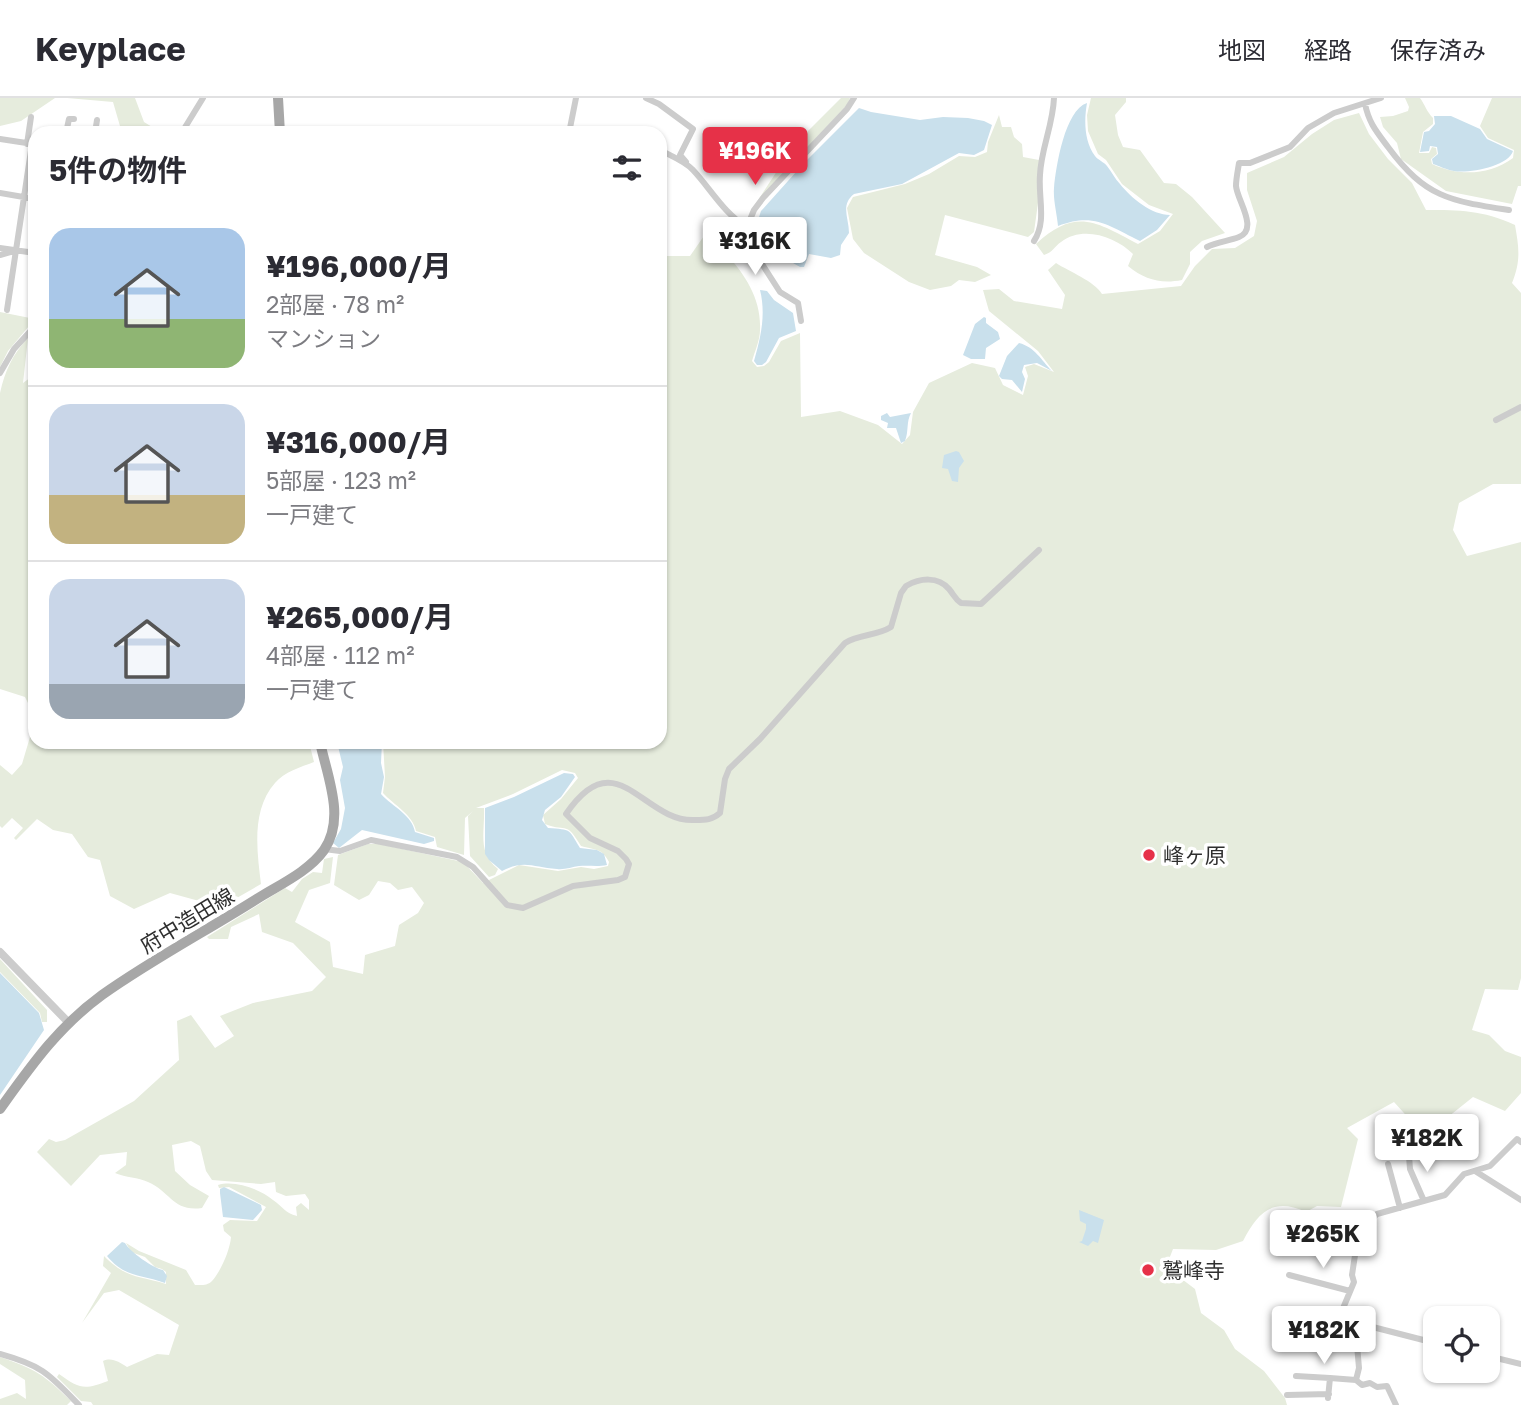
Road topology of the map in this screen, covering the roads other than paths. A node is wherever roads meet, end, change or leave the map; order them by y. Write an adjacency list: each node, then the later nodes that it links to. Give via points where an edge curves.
1 (203, 98): 15 (street)
2 (278, 98): 16 (main road)
3 (576, 98): 17 (street)
4 (646, 98): 22 (street, via 694,129 680,155)
5 (854, 98): 27 (street, via 763,198)
6 (1054, 98): 28 (street, via 1040,175 1040,226)
7 (1381, 98): 8 (street)
8 (1365, 104): 26 (street, via 1369,121 1405,170 1432,192); 29 (street, via 1334,113 1308,128 1290,147 1239,163 1236,187 1248,224 1246,231 1241,237)
9 (31, 117): 12 (street)
10 (74, 120): 13 (street, via 69,119)
11 (97, 120): 14 (street)
12 (31, 126)
13 (68, 126)
14 (96, 126)
15 (186, 126)
16 (280, 126)
17 (570, 126)
18 (0, 139): 19 (street)
19 (28, 144)
20 (667, 154): 22 (street)
21 (28, 167): 24 (street)
22 (691, 167): 27 (street)
23 (0, 193): 24 (street)
24 (24, 197): 25 (street); 31 (street)
25 (28, 198)
26 (1509, 210)
27 (747, 227): 35 (street, via 746,239 780,292 797,303)
28 (1034, 241)
29 (1207, 247)
30 (0, 248): 31 (street)
31 (16, 250): 32 (street); 33 (street); 34 (street)
32 (28, 252)
33 (0, 256)
34 (7, 310)
35 (801, 321)
36 (28, 334): 37 (street)
37 (0, 373)
38 (1521, 407): 39 (street)
39 (1496, 420)
40 (1039, 550): 42 (street, via 981,604 961,603 948,588 930,579 906,586 891,626 845,643 729,769 720,813 713,819 672,817 626,786 611,782 594,787 573,803 566,814 590,838 618,851 629,864 625,877 618,880 573,886 516,908 507,905 457,856 371,840 341,851)
41 (322, 749): 42 (main road, 府中造田線, via 335,817)
42 (324, 849): 44 (main road, 府中造田線, via 298,874 137,973)
43 (0, 952): 44 (street)
44 (68, 1022): 45 (main road, 府中造田線)
45 (0, 1109)
46 (1520, 1138): 49 (street, via 1490,1166)
47 (1409, 1156): 51 (street)
48 (1388, 1164): 52 (street)
49 (1475, 1171): 50 (street); 51 (street, via 1464,1174 1445,1195)
50 (1521, 1200)
51 (1424, 1201): 52 (street)
52 (1399, 1208): 54 (street, via 1377,1214 1362,1233)
53 (1289, 1275): 54 (street)
54 (1350, 1291): 56 (street)
55 (1326, 1315): 56 (street)
56 (1339, 1318): 57 (street)
57 (1363, 1325): 58 (street); 64 (street)
58 (1423, 1340)
59 (0, 1354): 66 (street, via 48,1373)
60 (1500, 1359): 61 (street)
61 (1521, 1364)
62 (1296, 1376): 63 (street)
63 (1330, 1378): 64 (street); 65 (street, via 1329,1396)
64 (1356, 1380): 67 (street, via 1362,1385 1387,1385)
65 (1287, 1395)
66 (79, 1405)
67 (1396, 1405)

